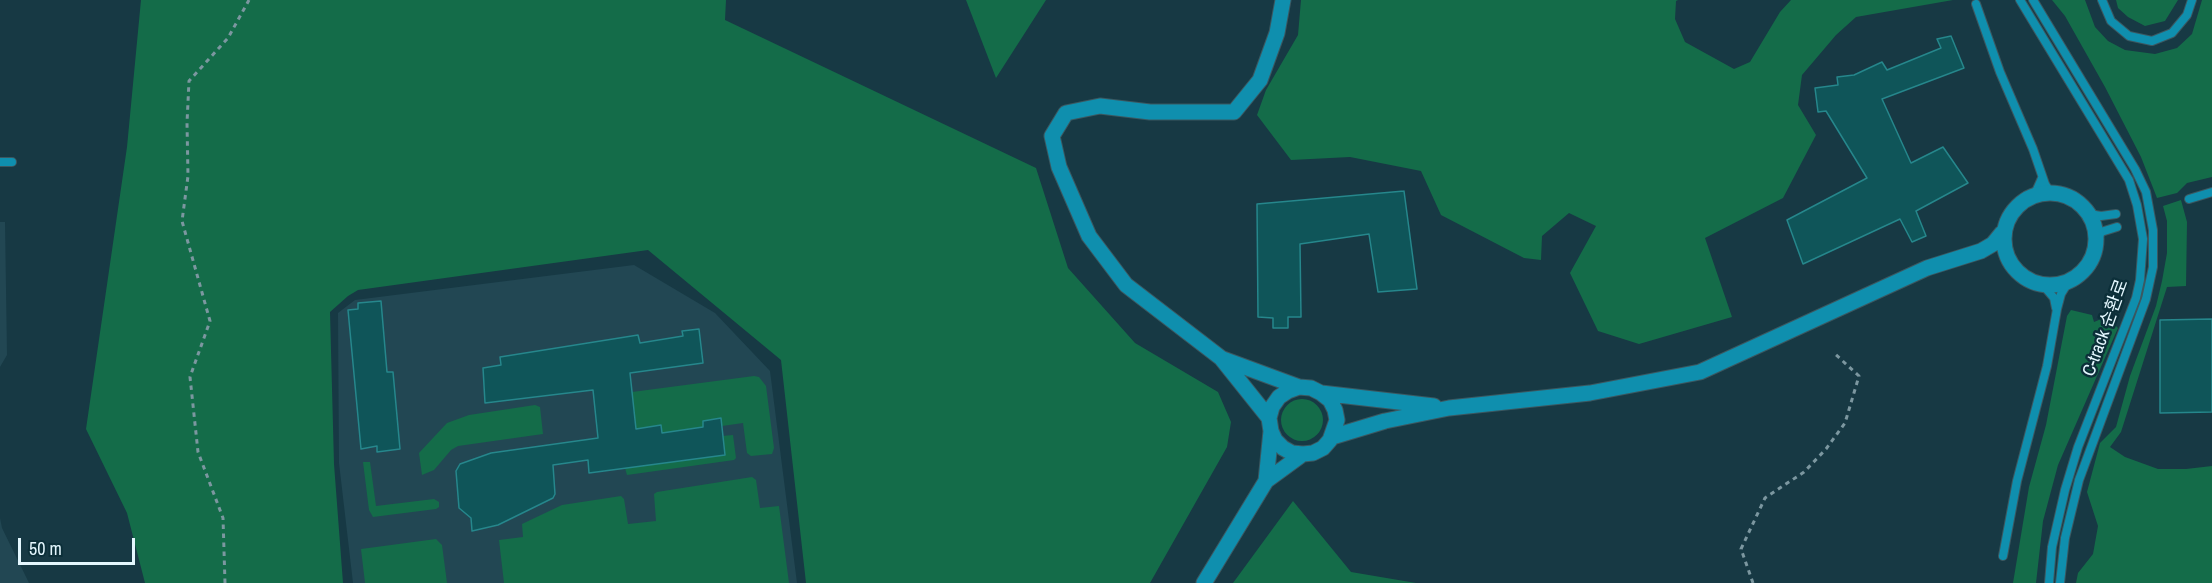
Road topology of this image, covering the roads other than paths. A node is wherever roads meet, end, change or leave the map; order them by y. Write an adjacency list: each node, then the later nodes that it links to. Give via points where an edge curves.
1 (1283, 0): 24 (street, via 1277,33 1260,81 1233,112 1150,112 1101,106 1066,113 1052,136 1059,167 1089,236 1126,285)
2 (2020, 0): 34 (lane, C-track 순환로, via 2129,180 2143,239 2136,298 2065,489 2052,547)
3 (2033, 0): 35 (lane, C-track 순환로, via 2135,169 2146,192 2154,248 2146,299 2075,494)
4 (2102, 0): 5 (lane, via 2111,21 2129,36 2152,41 2172,33 2187,15)
5 (2192, 0)
6 (1976, 4): 9 (lane)
7 (0, 162): 8 (lane)
8 (12, 162)
9 (2043, 173): 11 (lane, via 2048,189); 12 (lane)
10 (2212, 192): 13 (lane)
11 (2058, 194): 12 (street); 14 (street)
12 (2034, 196): 17 (street, via 2014,209)
13 (2189, 199)
14 (2089, 214): 15 (lane); 18 (street, via 2097,230)
15 (2116, 214)
16 (2116, 227): 18 (lane, via 2101,232)
17 (2002, 233): 19 (street); 20 (street)
18 (2097, 241): 21 (street, via 2090,263)
19 (1981, 251): 20 (street); 27 (street, via 1927,268 1700,372 1590,393)
20 (2006, 256): 22 (street, via 2019,274)
21 (2069, 281): 22 (street); 23 (lane)
22 (2043, 285): 23 (lane)
23 (2057, 309): 32 (lane)
24 (1221, 358): 25 (street); 28 (street)
25 (1299, 387): 26 (street); 28 (street, via 1279,397 1272,407)
26 (1321, 393): 27 (street); 29 (street, via 1335,410 1337,420)
27 (1449, 408): 29 (street)
28 (1270, 424): 30 (street, via 1275,440 1283,448); 31 (street)
29 (1332, 437): 30 (street, via 1323,448)
30 (1303, 454): 31 (street)
31 (1266, 481): 33 (street)
32 (2003, 556)
33 (1204, 583)
34 (2049, 583)
35 (2060, 583)

